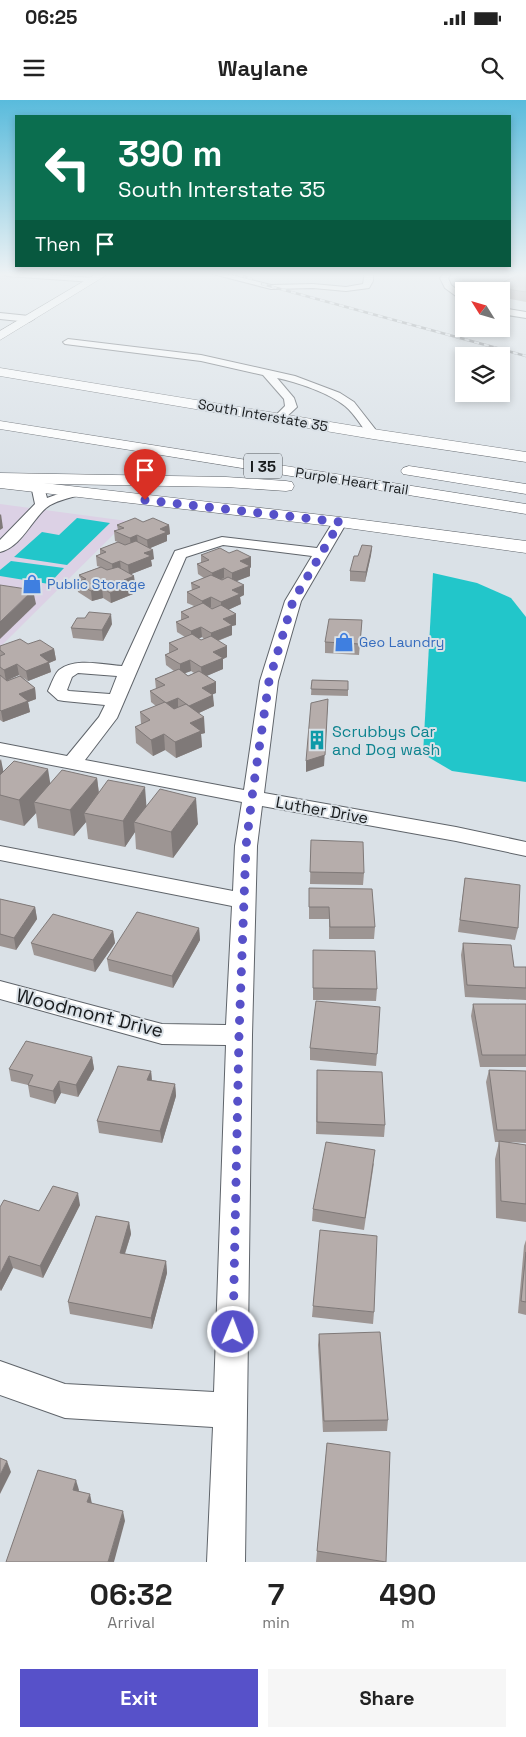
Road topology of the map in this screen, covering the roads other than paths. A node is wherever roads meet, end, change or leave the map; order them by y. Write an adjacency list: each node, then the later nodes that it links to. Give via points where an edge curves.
1 (70, 342): 3 (street, via 201,358)
2 (0, 372): 5 (main road, South Interstate 35)
3 (266, 372): 5 (street, via 289,398 291,407); 8 (street, via 336,395 350,404)
4 (0, 413): 7 (main road, Purple Heart Trail / I 35)
5 (279, 418): 8 (main road, South Interstate 35)
6 (0, 425): 17 (main road, Purple Heart Trail / I 35)
7 (113, 431): 9 (main road); 15 (main road, Purple Heart Trail / I 35)
8 (373, 434): 10 (main road, South Interstate 35)
9 (200, 441)
10 (526, 457)
11 (396, 469): 14 (main road)
12 (0, 478): 18 (main road, via 288,486 396,496)
13 (0, 484): 16 (main road)
14 (526, 489)
15 (526, 495)
16 (40, 496): 19 (main road, via 75,492); 21 (street, via 17,533)
17 (526, 509)
18 (526, 516)
19 (340, 522): 20 (main road); 22 (street)
20 (526, 547)
21 (0, 548)
22 (322, 553): 23 (street, via 222,542 180,554); 27 (street, via 293,601 269,681)
23 (128, 672): 24 (street); 24 (street, via 75,668 65,674 57,692 64,696)
24 (116, 700): 26 (street, via 108,718)
25 (0, 749): 26 (street, Luther Drive)
26 (72, 763): 27 (street, Luther Drive)
27 (252, 797): 28 (street, Luther Drive); 30 (street)
28 (526, 849)
29 (0, 853): 30 (street)
30 (244, 901): 32 (street)
31 (0, 990): 32 (street, Woodmont Drive, via 162,1034)
32 (239, 1035): 34 (street)
33 (0, 1378): 34 (street, via 65,1401)
34 (231, 1411): 35 (street)
35 (226, 1562)

